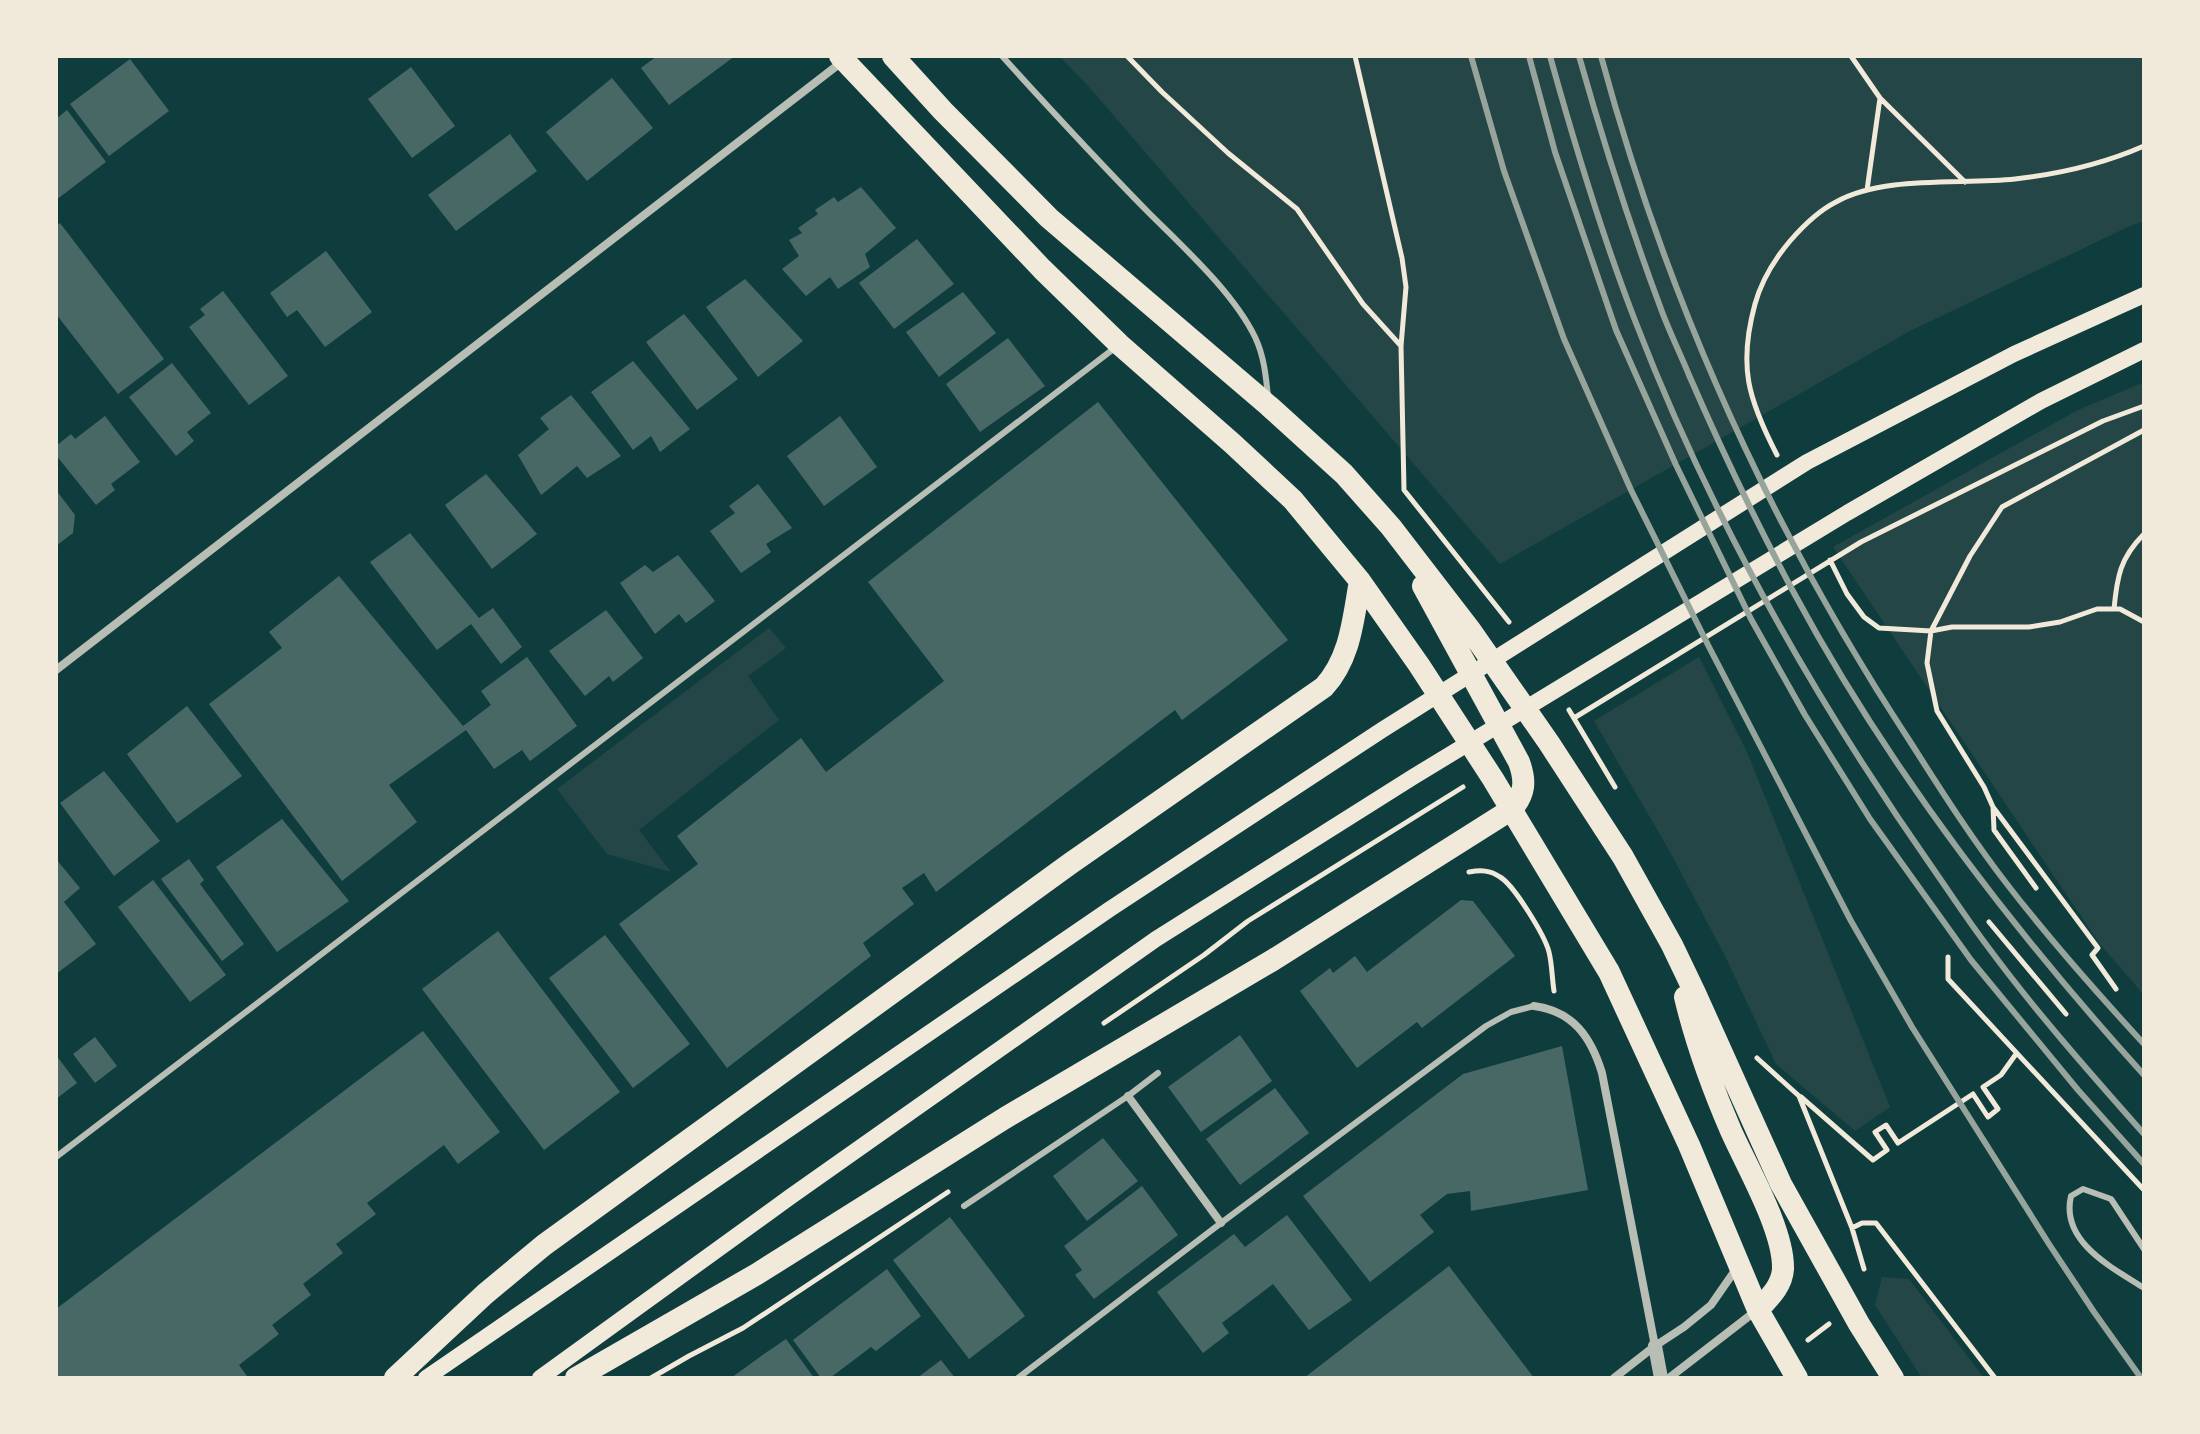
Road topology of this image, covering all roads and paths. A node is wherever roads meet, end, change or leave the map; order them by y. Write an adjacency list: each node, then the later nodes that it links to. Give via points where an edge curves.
1 (893, 56): 15 (highway, via 1049,218)
2 (1002, 56): 15 (lane, via 1223,291 1263,354)
3 (1127, 56): 13 (path, via 1228,153 1297,209 1363,304)
4 (1355, 56): 13 (path, via 1402,258 1406,287)
5 (1851, 56): 7 (path)
6 (844, 57): 12 (highway); 27 (street)
7 (1880, 98): 9 (path); 10 (path)
8 (2144, 146): 9 (path, via 2076,169)
9 (1966, 183): 10 (path)
10 (1867, 190): 17 (path, via 1836,201 1804,224 1759,287 1746,358)
11 (2144, 295): 55 (main road, via 2014,354 1807,462 1110,909)
12 (1119, 344): 21 (highway, via 1293,500); 44 (lane)
13 (1401, 346): 23 (path, via 1404,490)
14 (2144, 350): 56 (main road, via 2041,401 1847,513 1156,939)
15 (1269, 406): 26 (highway, via 1344,474 1391,527)
16 (2144, 406): 28 (path, via 2103,421 1861,542)
17 (1758, 418)
18 (2144, 430): 25 (path, via 2002,507)
19 (2144, 534): 22 (path, via 2123,560)
20 (1835, 569): 25 (path, via 1864,617 1879,628)
21 (1360, 581): 31 (highway); 54 (highway, via 1349,644 1324,687 1071,863 544,1245)
22 (2114, 609): 24 (path); 25 (path, via 2029,627)
23 (1502, 611)
24 (2144, 622)
25 (1931, 631): 30 (path, via 1927,663 1937,711)
26 (1462, 637): 31 (highway, via 1519,762 1523,790); 34 (highway, via 1549,743)
27 (56, 670)
28 (1564, 724)
29 (1470, 782): 39 (path, via 1248,921)
30 (1993, 807): 32 (path, via 1994,830); 36 (path, via 2098,948 2092,955)
31 (1512, 809): 50 (highway, via 1609,972); 57 (highway, via 757,1274)
32 (2036, 888)
33 (1989, 922): 38 (path)
34 (1672, 945): 52 (highway, via 1701,1053 1779,1244 1783,1270 1778,1286); 63 (highway, via 1781,1184)
35 (1948, 957): 40 (path, via 1948,979)
36 (2116, 989)
37 (1534, 1006): 47 (lane, via 1486,1026); 53 (street, via 1571,1019 1598,1058)
38 (2066, 1014)
39 (1102, 1024)
40 (2016, 1054): 43 (path, via 2001,1075 1983,1087 1998,1109 1988,1117 1973,1094 1898,1143 1886,1125 1875,1132 1887,1150 1873,1160); 45 (path)
41 (1158, 1073): 42 (lane)
42 (1128, 1096): 46 (lane); 47 (street)
43 (1799, 1096)
44 (56, 1157)
45 (2144, 1190)
46 (964, 1206)
47 (1221, 1223): 58 (lane)
48 (1852, 1228): 64 (path, via 1876,1223)
49 (2144, 1249): 51 (lane, via 2111,1199 2083,1189 2071,1196 2068,1208 2075,1229 2095,1257)
50 (1739, 1265): 52 (highway); 53 (street, via 1711,1305)
51 (2144, 1288)
52 (1758, 1310): 61 (street); 62 (highway)
53 (1655, 1346): 59 (street); 60 (street)
54 (395, 1378)
55 (426, 1378)
56 (540, 1378)
57 (576, 1378)
58 (1018, 1378)
59 (1614, 1378)
60 (1661, 1378)
61 (1669, 1378)
62 (1797, 1378)
63 (1893, 1378)
64 (1995, 1378)

